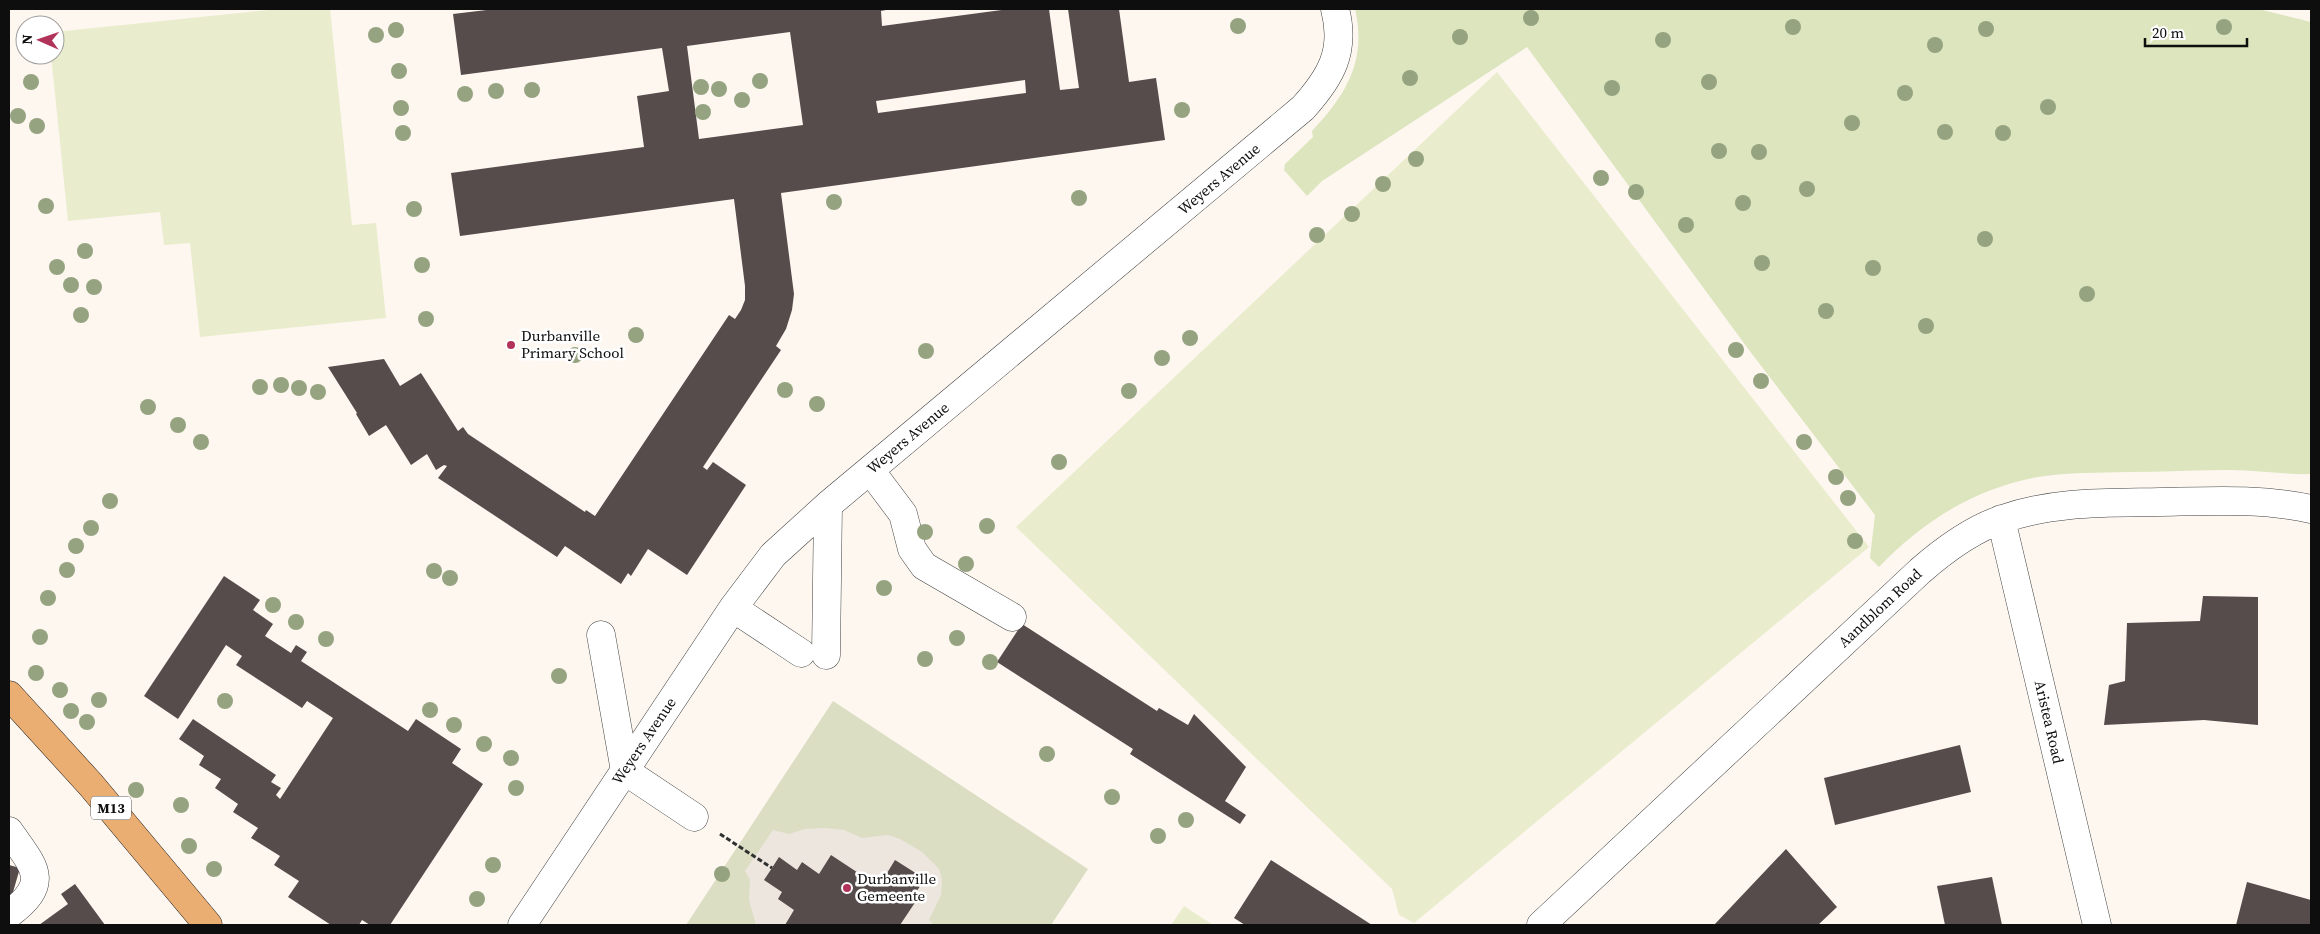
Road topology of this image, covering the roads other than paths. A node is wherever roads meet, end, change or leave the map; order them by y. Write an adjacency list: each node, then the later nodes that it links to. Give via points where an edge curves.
1 (1335, 9): 2 (street, Weyers Avenue, via 1339,47 1322,87 1303,108)
2 (870, 470): 3 (street, Weyers Avenue); 7 (street, via 903,514 912,549 924,566)
3 (828, 505): 6 (street, Weyers Avenue, via 773,554); 6 (street, via 813,654)
4 (2311, 509): 5 (street, Aandblom Road, via 2263,501 2100,503 2050,507)
5 (2001, 519): 16 (street, Aandblom Road, via 1943,550); 17 (street, Aristea Road)
6 (733, 608): 10 (street, Weyers Avenue)
7 (1012, 617)
8 (601, 635): 10 (street)
9 (9, 695): 14 (main road, M13, via 91,785)
10 (625, 771): 11 (street); 15 (street, Weyers Avenue)
11 (694, 816)
12 (9, 831): 13 (street, via 33,867 35,877 29,898)
13 (9, 914)
14 (206, 924)
15 (522, 925)
16 (1542, 925)
17 (2097, 925)

